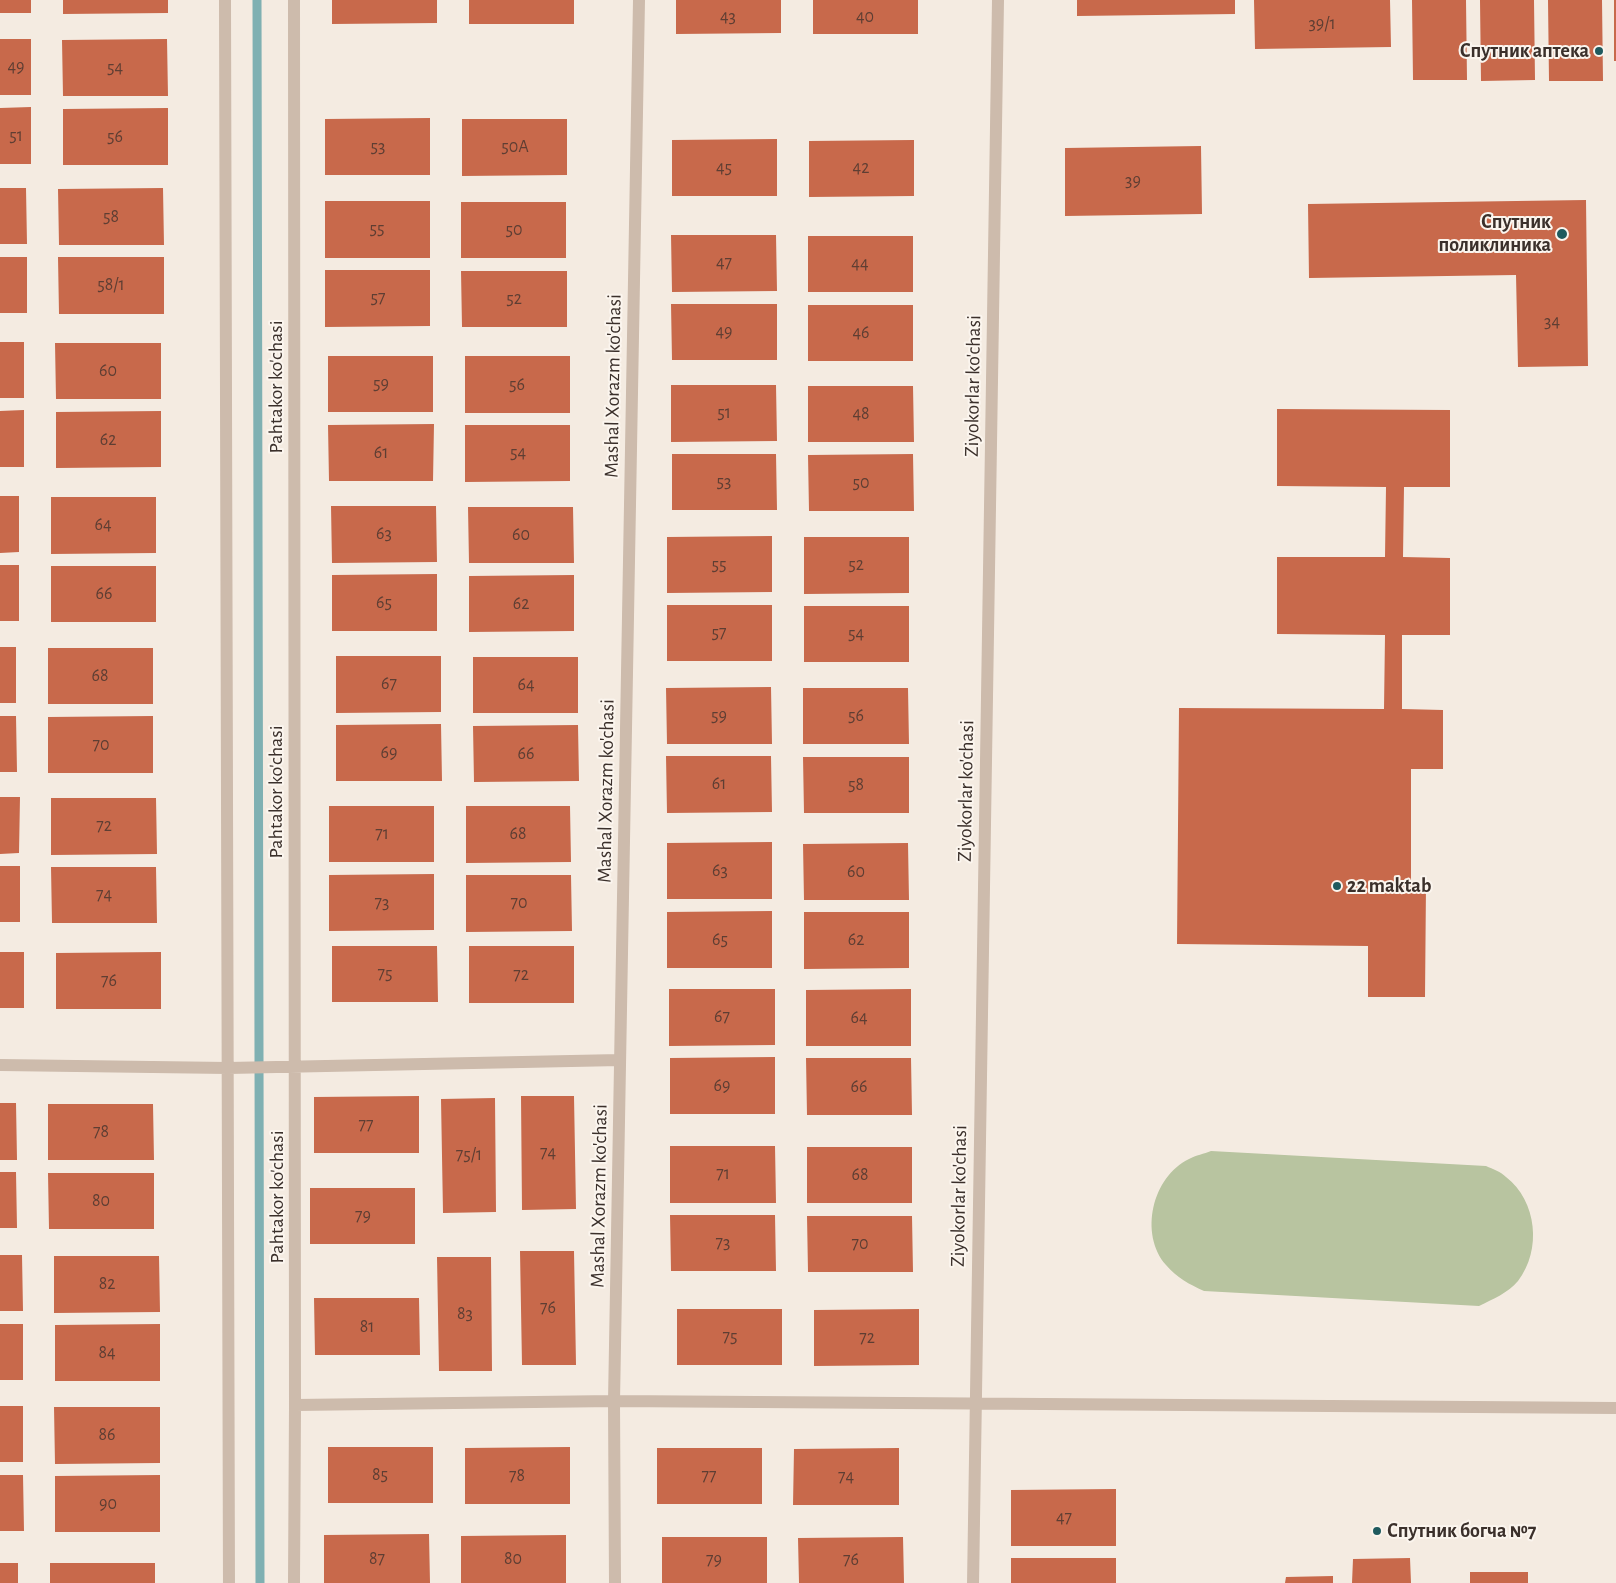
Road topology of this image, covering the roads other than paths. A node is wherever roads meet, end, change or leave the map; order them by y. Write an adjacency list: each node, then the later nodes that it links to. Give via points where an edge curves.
1 (225, 0): 7 (street)
2 (294, 0): 10 (street, Pahtakor ko'chasi)
3 (638, 0): 5 (street, Mashal Xorazm ko'chasi)
4 (998, 0): 9 (street, Ziyokorlar ko'chasi)
5 (620, 1060): 7 (street); 8 (street, Mashal Xorazm ko'chasi)
6 (0, 1065): 7 (street)
7 (228, 1068): 12 (street)
8 (614, 1401): 9 (street); 10 (street); 14 (street, Mashal Xorazm ko'chasi)
9 (975, 1404): 11 (street); 15 (street, Ziyokorlar ko'chasi)
10 (296, 1405): 13 (street, Pahtakor ko'chasi)
11 (1616, 1408)
12 (229, 1583)
13 (294, 1583)
14 (615, 1583)
15 (973, 1583)

